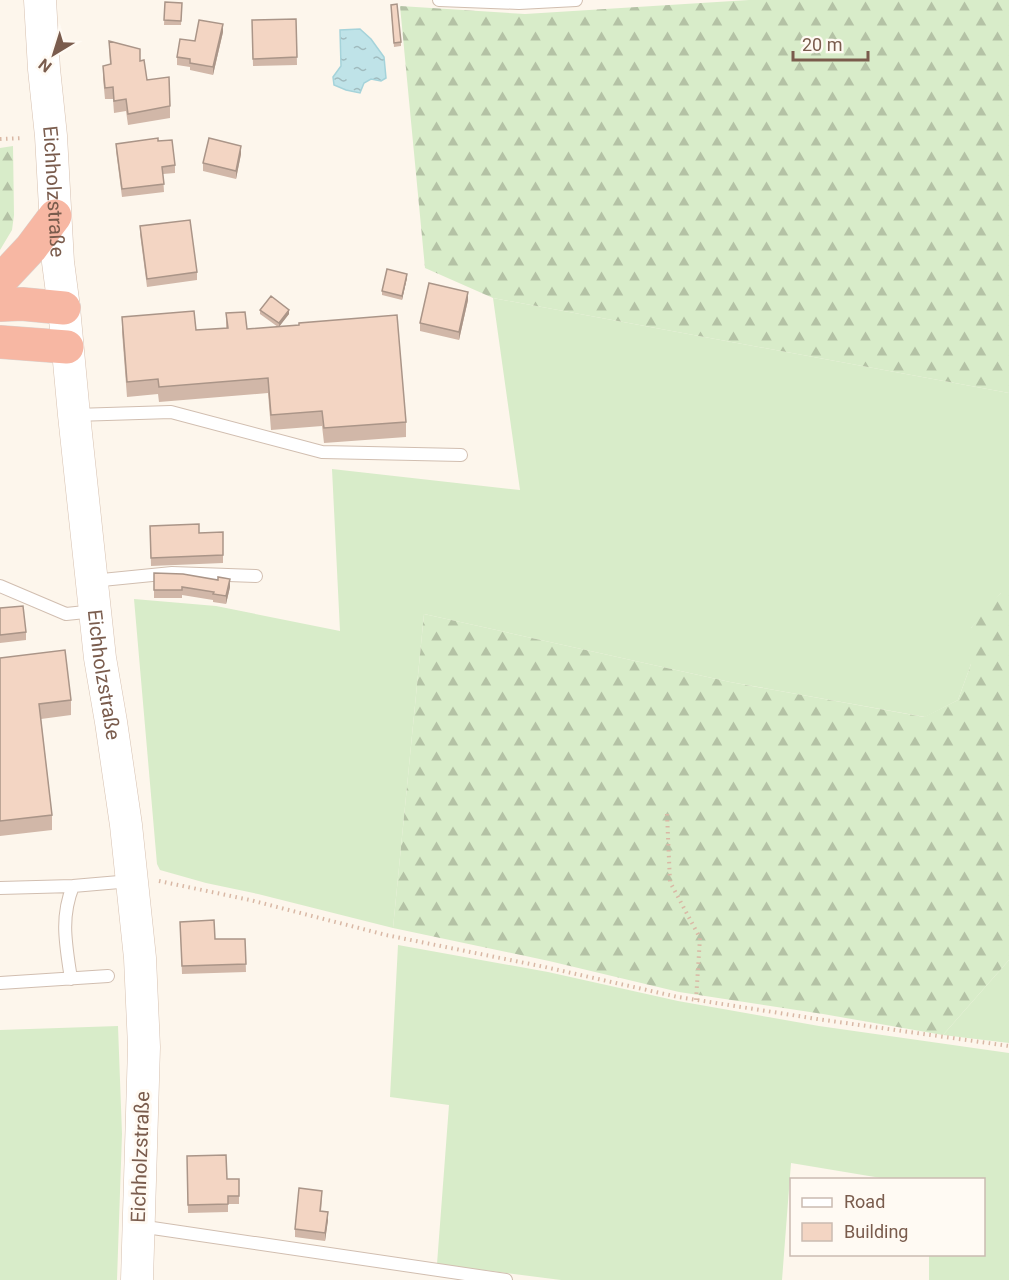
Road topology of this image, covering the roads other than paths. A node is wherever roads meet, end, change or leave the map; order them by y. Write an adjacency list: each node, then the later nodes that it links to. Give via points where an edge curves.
1 (40, 0): 4 (main road, Eichholzstraße)
2 (439, 0): 3 (lane)
3 (576, 0)
4 (55, 216): 5 (highway); 7 (main road, Eichholzstraße)
5 (0, 281)
6 (0, 306): 7 (highway)
7 (64, 308): 9 (main road, Eichholzstraße)
8 (0, 342): 9 (highway)
9 (67, 347): 10 (main road, Eichholzstraße)
10 (74, 415): 11 (lane, via 171,412 322,452); 14 (main road, Eichholzstraße)
11 (461, 455)
12 (256, 576): 14 (lane, via 172,573)
13 (0, 586): 14 (lane, via 66,614)
14 (93, 596): 15 (main road, Eichholzstraße)
15 (133, 881): 16 (lane); 21 (main road, Eichholzstraße, via 144,1047)
16 (73, 886): 17 (lane); 19 (lane, via 67,900 64,931)
17 (0, 888)
18 (108, 976): 19 (lane)
19 (71, 979): 20 (lane)
20 (0, 983)
21 (138, 1226): 22 (main road, Eichholzstraße); 23 (lane)
22 (137, 1280)
23 (506, 1280)

